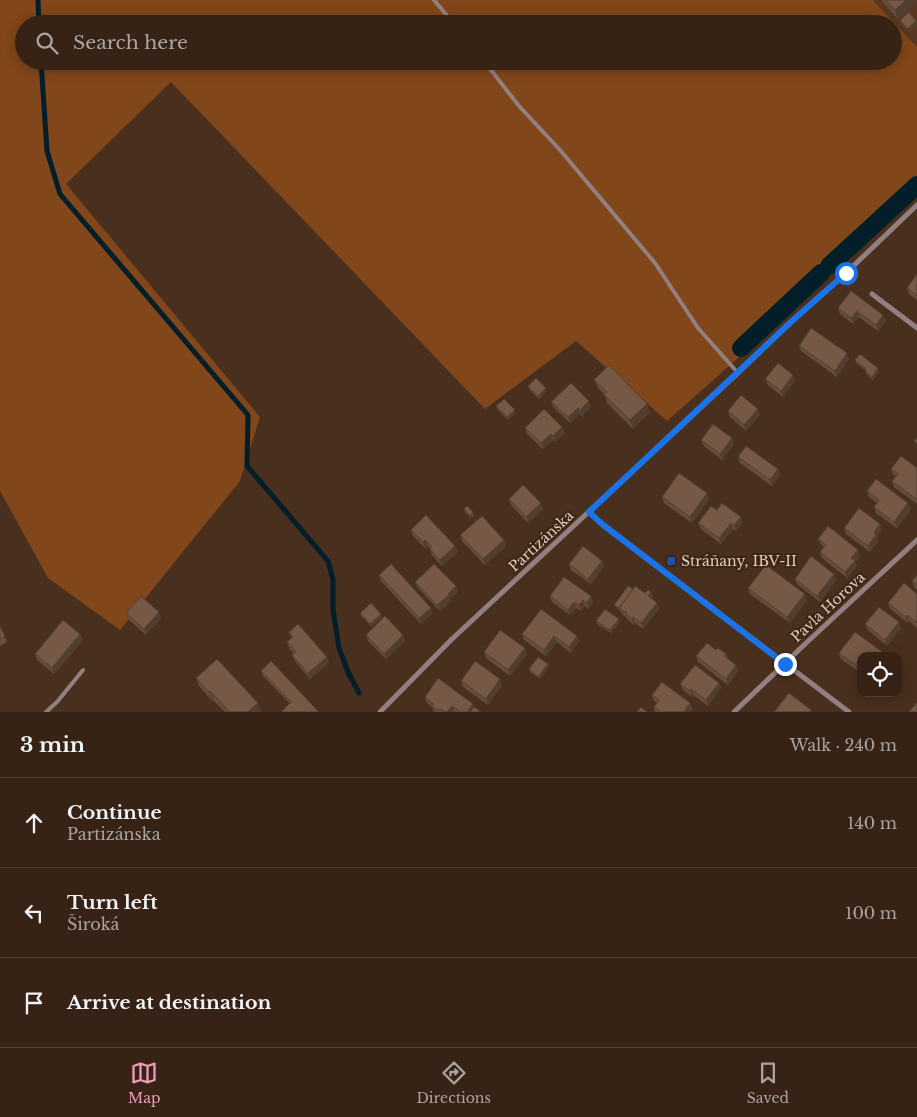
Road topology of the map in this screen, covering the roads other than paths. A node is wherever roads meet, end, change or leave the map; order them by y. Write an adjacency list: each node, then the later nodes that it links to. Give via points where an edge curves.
1 (434, 0): 2 (lane)
2 (446, 15)
3 (491, 70): 7 (lane, via 655,263 698,328)
4 (917, 205): 7 (street, Partizánska)
5 (872, 294): 6 (street)
6 (917, 328)
7 (738, 373): 8 (street, Partizánska)
8 (589, 512): 10 (street); 13 (street, Partizánska, via 452,639)
9 (917, 540): 10 (street, Pavla Horova)
10 (785, 664): 14 (street, Pavla Horova); 15 (street)
11 (83, 670): 12 (lane)
12 (46, 712)
13 (380, 712)
14 (734, 712)
15 (849, 712)

